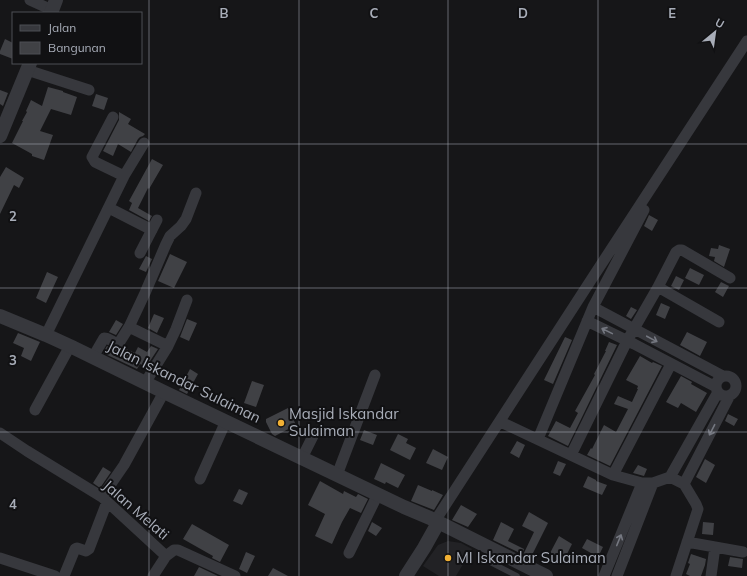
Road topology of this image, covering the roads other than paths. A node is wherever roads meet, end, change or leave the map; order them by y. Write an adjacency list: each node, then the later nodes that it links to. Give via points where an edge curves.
1 (30, 0): 2 (street)
2 (53, 8)
3 (747, 41): 56 (street, via 586,286)
4 (28, 67): 5 (street); 7 (street)
5 (89, 90)
6 (113, 117): 9 (street, via 92,157 95,162)
7 (0, 136)
8 (144, 143): 9 (street)
9 (124, 176): 12 (street)
10 (196, 193): 23 (street, via 186,219 170,236)
11 (647, 204): 19 (street)
12 (109, 208): 14 (street); 25 (street)
13 (157, 220): 14 (street)
14 (152, 230): 15 (street)
15 (140, 254)
16 (730, 278): 17 (street, via 685,251 679,250)
17 (658, 287): 22 (street); 24 (street)
18 (188, 300): 28 (street)
19 (593, 307): 21 (street); 24 (street)
20 (0, 316): 25 (street, Jalan Iskandar Sulaiman)
21 (587, 321): 26 (street, one-way to 21); 44 (street)
22 (719, 322)
23 (129, 326): 28 (street); 29 (street, via 119,344 104,338)
24 (633, 329): 26 (street); 32 (street, one-way to 32)
25 (46, 335): 27 (street, Jalan Iskandar Sulaiman)
26 (627, 341): 30 (street); 45 (street)
27 (70, 346): 29 (street, Jalan Iskandar Sulaiman); 39 (street)
28 (168, 346): 33 (street)
29 (93, 357): 33 (street, Jalan Iskandar Sulaiman)
30 (671, 364): 35 (street); 48 (street)
31 (375, 375): 47 (street)
32 (723, 376): 34 (street, via 733,378); 35 (street, via 717,380)
33 (145, 383): 37 (street, Jalan Iskandar Sulaiman)
34 (736, 384): 36 (street); 38 (street, via 735,391)
35 (717, 390): 38 (street, via 722,395); 49 (street)
36 (747, 390)
37 (164, 392): 40 (street, Jalan Iskandar Sulaiman); 54 (street)
38 (730, 395): 52 (street, one-way to 52)
39 (35, 410)
40 (226, 422): 46 (street, Jalan Iskandar Sulaiman); 50 (street)
41 (505, 424): 44 (street)
42 (0, 433): 54 (street, Jalan Melati)
43 (313, 436): 46 (street)
44 (538, 439): 45 (street)
45 (571, 455): 48 (street)
46 (302, 458): 47 (street, Jalan Iskandar Sulaiman)
47 (337, 475): 53 (street, Jalan Iskandar Sulaiman)
48 (613, 475): 51 (street)
49 (670, 477): 51 (street); 52 (street)
50 (200, 479)
51 (648, 483): 55 (street)
52 (684, 484): 57 (street, via 698,509)
53 (378, 494): 56 (street, Jalan Iskandar Sulaiman); 60 (street)
54 (105, 500): 61 (street, Jalan Melati); 65 (street, via 89,549 75,549)
55 (641, 500): 71 (street, one-way to 55); 72 (street)
56 (437, 522): 68 (street); 70 (street, Jalan Iskandar Sulaiman)
57 (687, 542): 58 (street); 73 (street)
58 (715, 547): 59 (street); 74 (street)
59 (743, 552)
60 (349, 553)
61 (166, 556): 66 (street); 67 (street, Jalan Melati, via 178,550)
62 (0, 558): 64 (street)
63 (484, 559): 69 (lane)
64 (56, 576)
65 (64, 576)
66 (153, 576)
67 (235, 576)
68 (406, 576)
69 (518, 576)
70 (546, 576)
71 (604, 576)
72 (617, 576)
73 (676, 576)
74 (710, 576)

